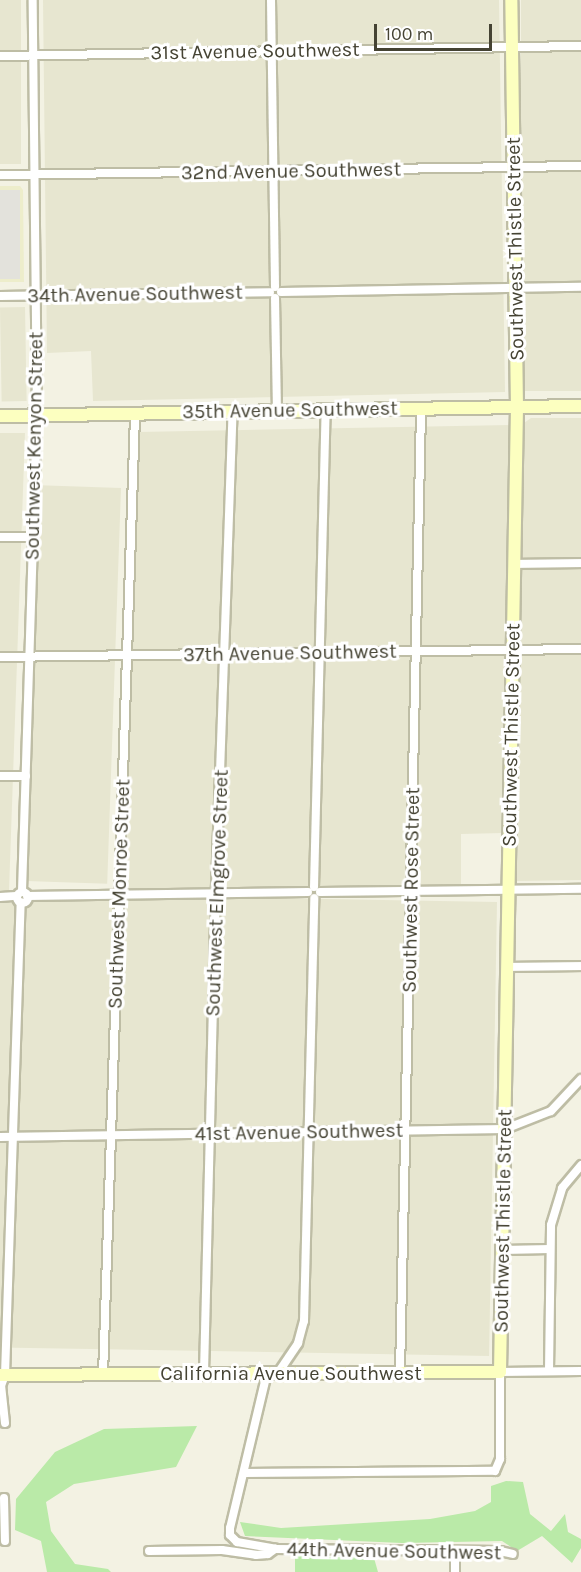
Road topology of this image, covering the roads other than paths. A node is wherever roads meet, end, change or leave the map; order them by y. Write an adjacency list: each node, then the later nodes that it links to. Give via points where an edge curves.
1 (33, 0): 7 (street, Southwest Kenyon Street)
2 (271, 0): 6 (street)
3 (511, 0): 5 (main road, Southwest Thistle Street)
4 (581, 46): 5 (street, 31st Avenue Southwest)
5 (512, 47): 6 (street, 31st Avenue Southwest); 10 (main road, Southwest Thistle Street)
6 (272, 51): 7 (street, 31st Avenue Southwest); 11 (street)
7 (33, 55): 8 (street, 31st Avenue Southwest); 13 (street, Southwest Kenyon Street)
8 (0, 56)
9 (581, 166): 10 (street, 32nd Avenue Southwest)
10 (513, 167): 11 (street, 32nd Avenue Southwest); 15 (main road, Southwest Thistle Street)
11 (274, 171): 13 (street, 32nd Avenue Southwest); 16 (street)
12 (0, 175): 13 (street, 32nd Avenue Southwest)
13 (35, 175): 18 (street, Southwest Kenyon Street)
14 (581, 287): 15 (street, 34th Avenue Southwest)
15 (515, 289): 16 (street, 34th Avenue Southwest); 21 (main road, Southwest Thistle Street)
16 (275, 292): 18 (street, 34th Avenue Southwest); 23 (street)
17 (0, 296): 18 (street, 34th Avenue Southwest)
18 (36, 296): 27 (street, Southwest Kenyon Street)
19 (581, 406): 21 (main road, 35th Avenue Southwest)
20 (421, 407): 21 (main road, 35th Avenue Southwest); 22 (main road, 35th Avenue Southwest); 33 (street, Southwest Rose Street)
21 (517, 407): 31 (main road, Southwest Thistle Street)
22 (326, 409): 23 (main road, 35th Avenue Southwest); 35 (street)
23 (277, 410): 24 (main road, 35th Avenue Southwest)
24 (233, 412): 25 (main road, 35th Avenue Southwest); 36 (street, Southwest Elmgrove Street)
25 (135, 414): 27 (main road, 35th Avenue Southwest); 37 (street, Southwest Monroe Street)
26 (0, 416): 27 (main road, 35th Avenue Southwest)
27 (38, 416): 29 (street, Southwest Kenyon Street)
28 (0, 537): 29 (street)
29 (33, 537): 39 (street, Southwest Kenyon Street)
30 (581, 563): 31 (street)
31 (514, 564): 34 (main road, Southwest Thistle Street)
32 (581, 649): 34 (street, 37th Avenue Southwest)
33 (416, 650): 34 (street, 37th Avenue Southwest); 35 (street, 37th Avenue Southwest); 45 (street, Southwest Rose Street)
34 (512, 650): 43 (main road, Southwest Thistle Street)
35 (319, 653): 36 (street, 37th Avenue Southwest); 44 (street)
36 (225, 654): 37 (street, 37th Avenue Southwest); 46 (street, Southwest Elmgrove Street)
37 (126, 656): 39 (street, 37th Avenue Southwest); 48 (street, Southwest Monroe Street)
38 (0, 657): 39 (street, 37th Avenue Southwest)
39 (29, 657): 41 (street, Southwest Kenyon Street)
40 (0, 776): 41 (street)
41 (26, 776): 47 (street, Southwest Kenyon Street)
42 (581, 889): 43 (street)
43 (508, 890): 45 (street); 51 (main road, Southwest Thistle Street)
44 (314, 892): 45 (street); 46 (street); 55 (street)
45 (411, 892): 54 (street, Southwest Rose Street)
46 (216, 894): 48 (street); 56 (street, Southwest Elmgrove Street)
47 (22, 896): 48 (street); 49 (street); 59 (street, Southwest Kenyon Street)
48 (118, 896): 57 (street, Southwest Monroe Street)
49 (0, 897)
50 (581, 966): 51 (street)
51 (507, 968): 53 (main road, Southwest Thistle Street)
52 (581, 1079): 53 (street, 41st Avenue Southwest, via 551,1111)
53 (505, 1129): 54 (street, 41st Avenue Southwest); 61 (main road, Southwest Thistle Street)
54 (405, 1131): 55 (street, 41st Avenue Southwest); 68 (street, Southwest Rose Street)
55 (308, 1132): 56 (street, 41st Avenue Southwest); 67 (street, via 304,1321 298,1343)
56 (210, 1133): 57 (street, 41st Avenue Southwest); 66 (street, Southwest Elmgrove Street)
57 (111, 1135): 59 (street, 41st Avenue Southwest); 70 (street, Southwest Monroe Street)
58 (0, 1137): 59 (street, 41st Avenue Southwest)
59 (13, 1137): 69 (street, Southwest Kenyon Street)
60 (581, 1165): 62 (street, via 557,1199)
61 (502, 1250): 62 (street); 65 (main road, Southwest Thistle Street)
62 (550, 1250): 63 (street)
63 (549, 1371): 64 (street, California Avenue Southwest); 65 (street, California Avenue Southwest)
64 (581, 1371)
65 (500, 1372): 68 (main road, California Avenue Southwest); 72 (street, Southwest Thistle Street, via 498,1469 491,1472)
66 (204, 1373): 67 (main road, California Avenue Southwest); 70 (main road, California Avenue Southwest)
67 (272, 1373): 68 (main road, California Avenue Southwest); 72 (street)
68 (400, 1373)
69 (3, 1375): 70 (main road, California Avenue Southwest); 71 (street, Southwest Kenyon Street)
70 (104, 1375)
71 (5, 1423)
72 (244, 1473): 76 (street, 44th Avenue Southwest, via 231,1535 237,1542)
73 (4, 1498): 74 (street)
74 (2, 1510): 75 (street)
75 (5, 1541)
76 (275, 1549): 77 (street, 44th Avenue Southwest, via 256,1555 222,1550); 78 (street, 44th Avenue Southwest)
77 (149, 1551)
78 (455, 1551): 79 (street, 44th Avenue Southwest); 80 (street)
79 (513, 1554)
80 (455, 1572)

